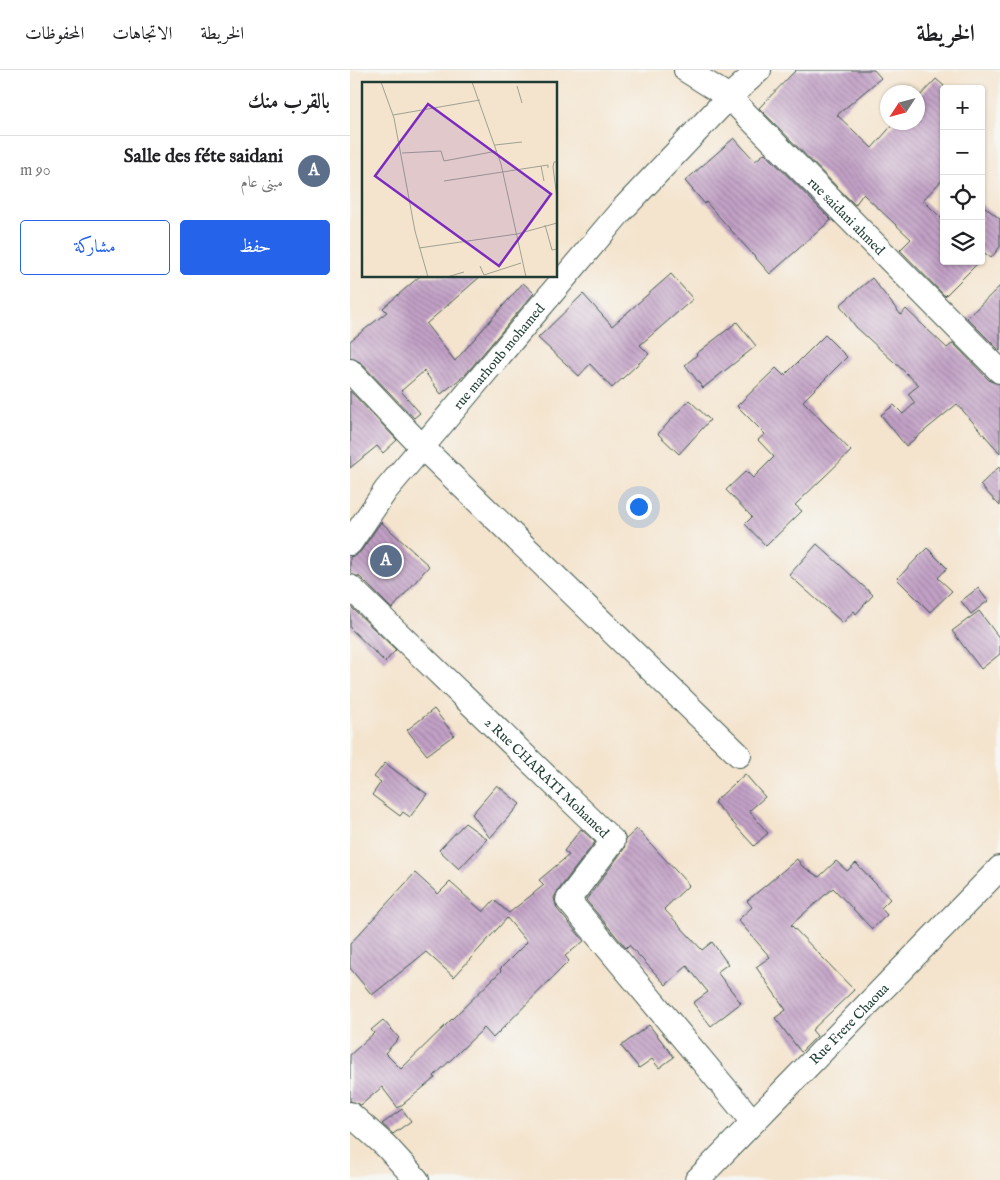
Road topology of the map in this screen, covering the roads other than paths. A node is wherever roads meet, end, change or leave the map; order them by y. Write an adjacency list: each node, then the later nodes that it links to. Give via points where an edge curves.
1 (686, 70): 3 (street, rue saidani ahmed)
2 (759, 70): 3 (street, rue marhoub mohamed)
3 (729, 97): 5 (street, rue saidani ahmed); 6 (street, rue marhoub mohamed, via 620,212)
4 (350, 371): 6 (street)
5 (1000, 371)
6 (422, 447): 7 (street, rue marhoub mohamed, via 386,490); 9 (street)
7 (350, 543)
8 (350, 587): 12 (street, 2 Rue CHARATI Mohamed, via 613,841 568,900)
9 (739, 755)
10 (1000, 868): 12 (street, Rue Frere Chaoua)
11 (350, 1114): 13 (street)
12 (753, 1122): 14 (street, Rue Frere Chaoua)
13 (417, 1180)
14 (697, 1180)

